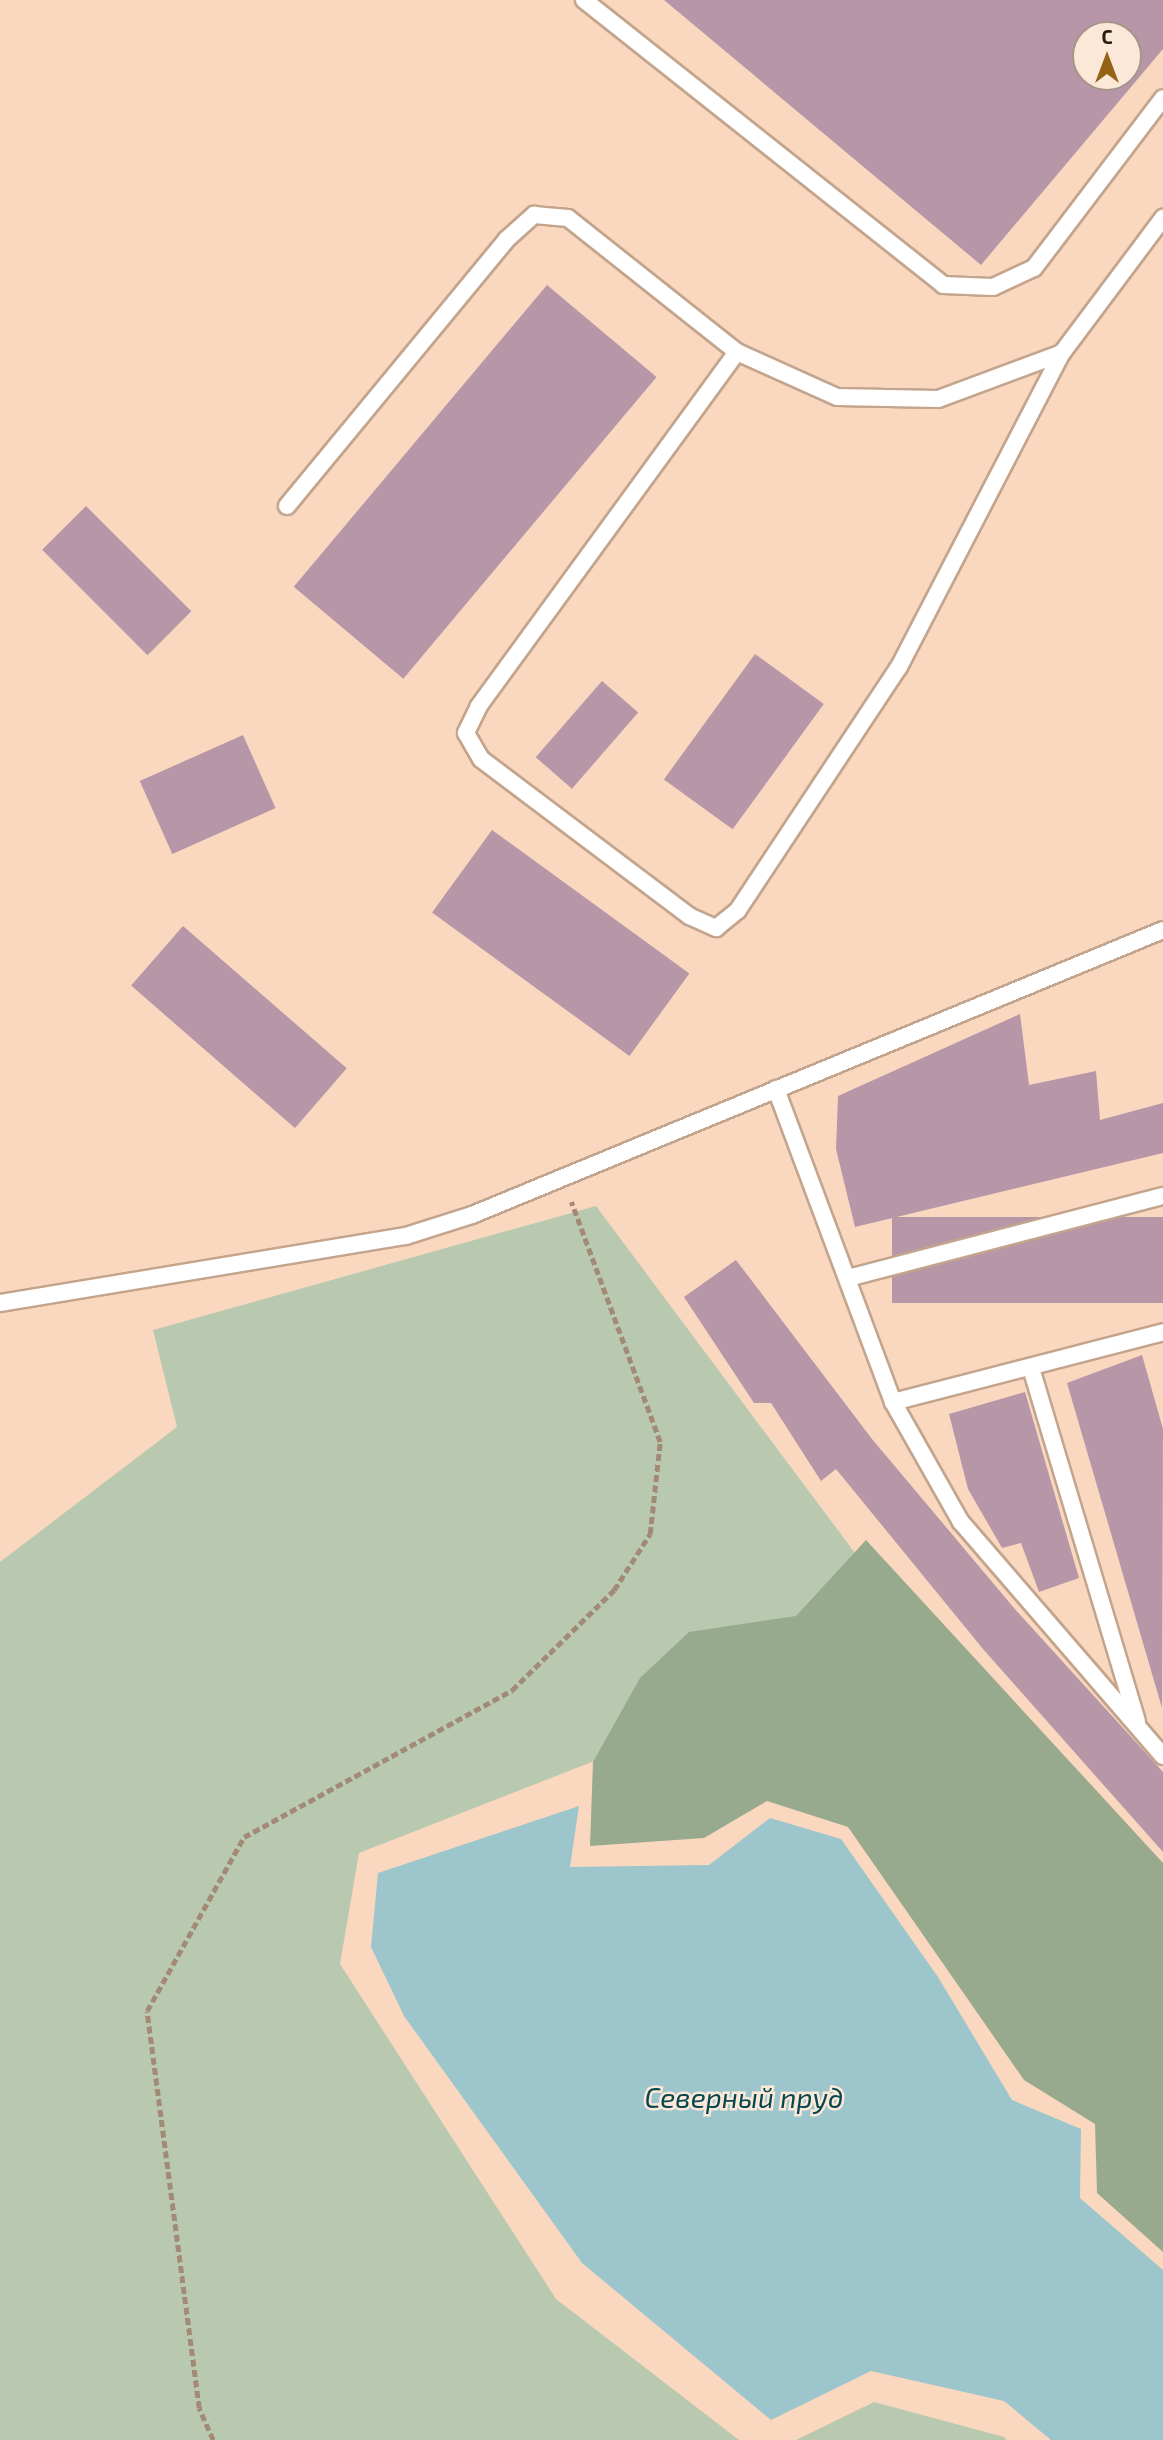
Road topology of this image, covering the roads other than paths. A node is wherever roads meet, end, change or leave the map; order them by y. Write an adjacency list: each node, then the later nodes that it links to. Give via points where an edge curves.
1 (584, 0): 2 (lane, via 943,285 993,287 1034,268)
2 (1163, 98)
3 (1163, 218): 5 (lane)
4 (737, 352): 5 (lane, via 837,397 938,399); 5 (lane, via 479,706 466,733 481,759 689,916 716,928 738,910 899,667); 6 (lane, via 568,218 534,215 506,240)
5 (1062, 353)
6 (286, 506)
7 (1163, 930): 8 (lane)
8 (776, 1089): 10 (lane); 11 (lane, via 562,1178 406,1236)
9 (1163, 1196): 10 (lane)
10 (848, 1278): 14 (lane)
11 (0, 1303)
12 (1163, 1334): 13 (lane)
13 (1031, 1368): 14 (lane); 15 (lane)
14 (893, 1402): 15 (lane, via 961,1522)
15 (1139, 1728): 16 (lane)
16 (1163, 1756)

